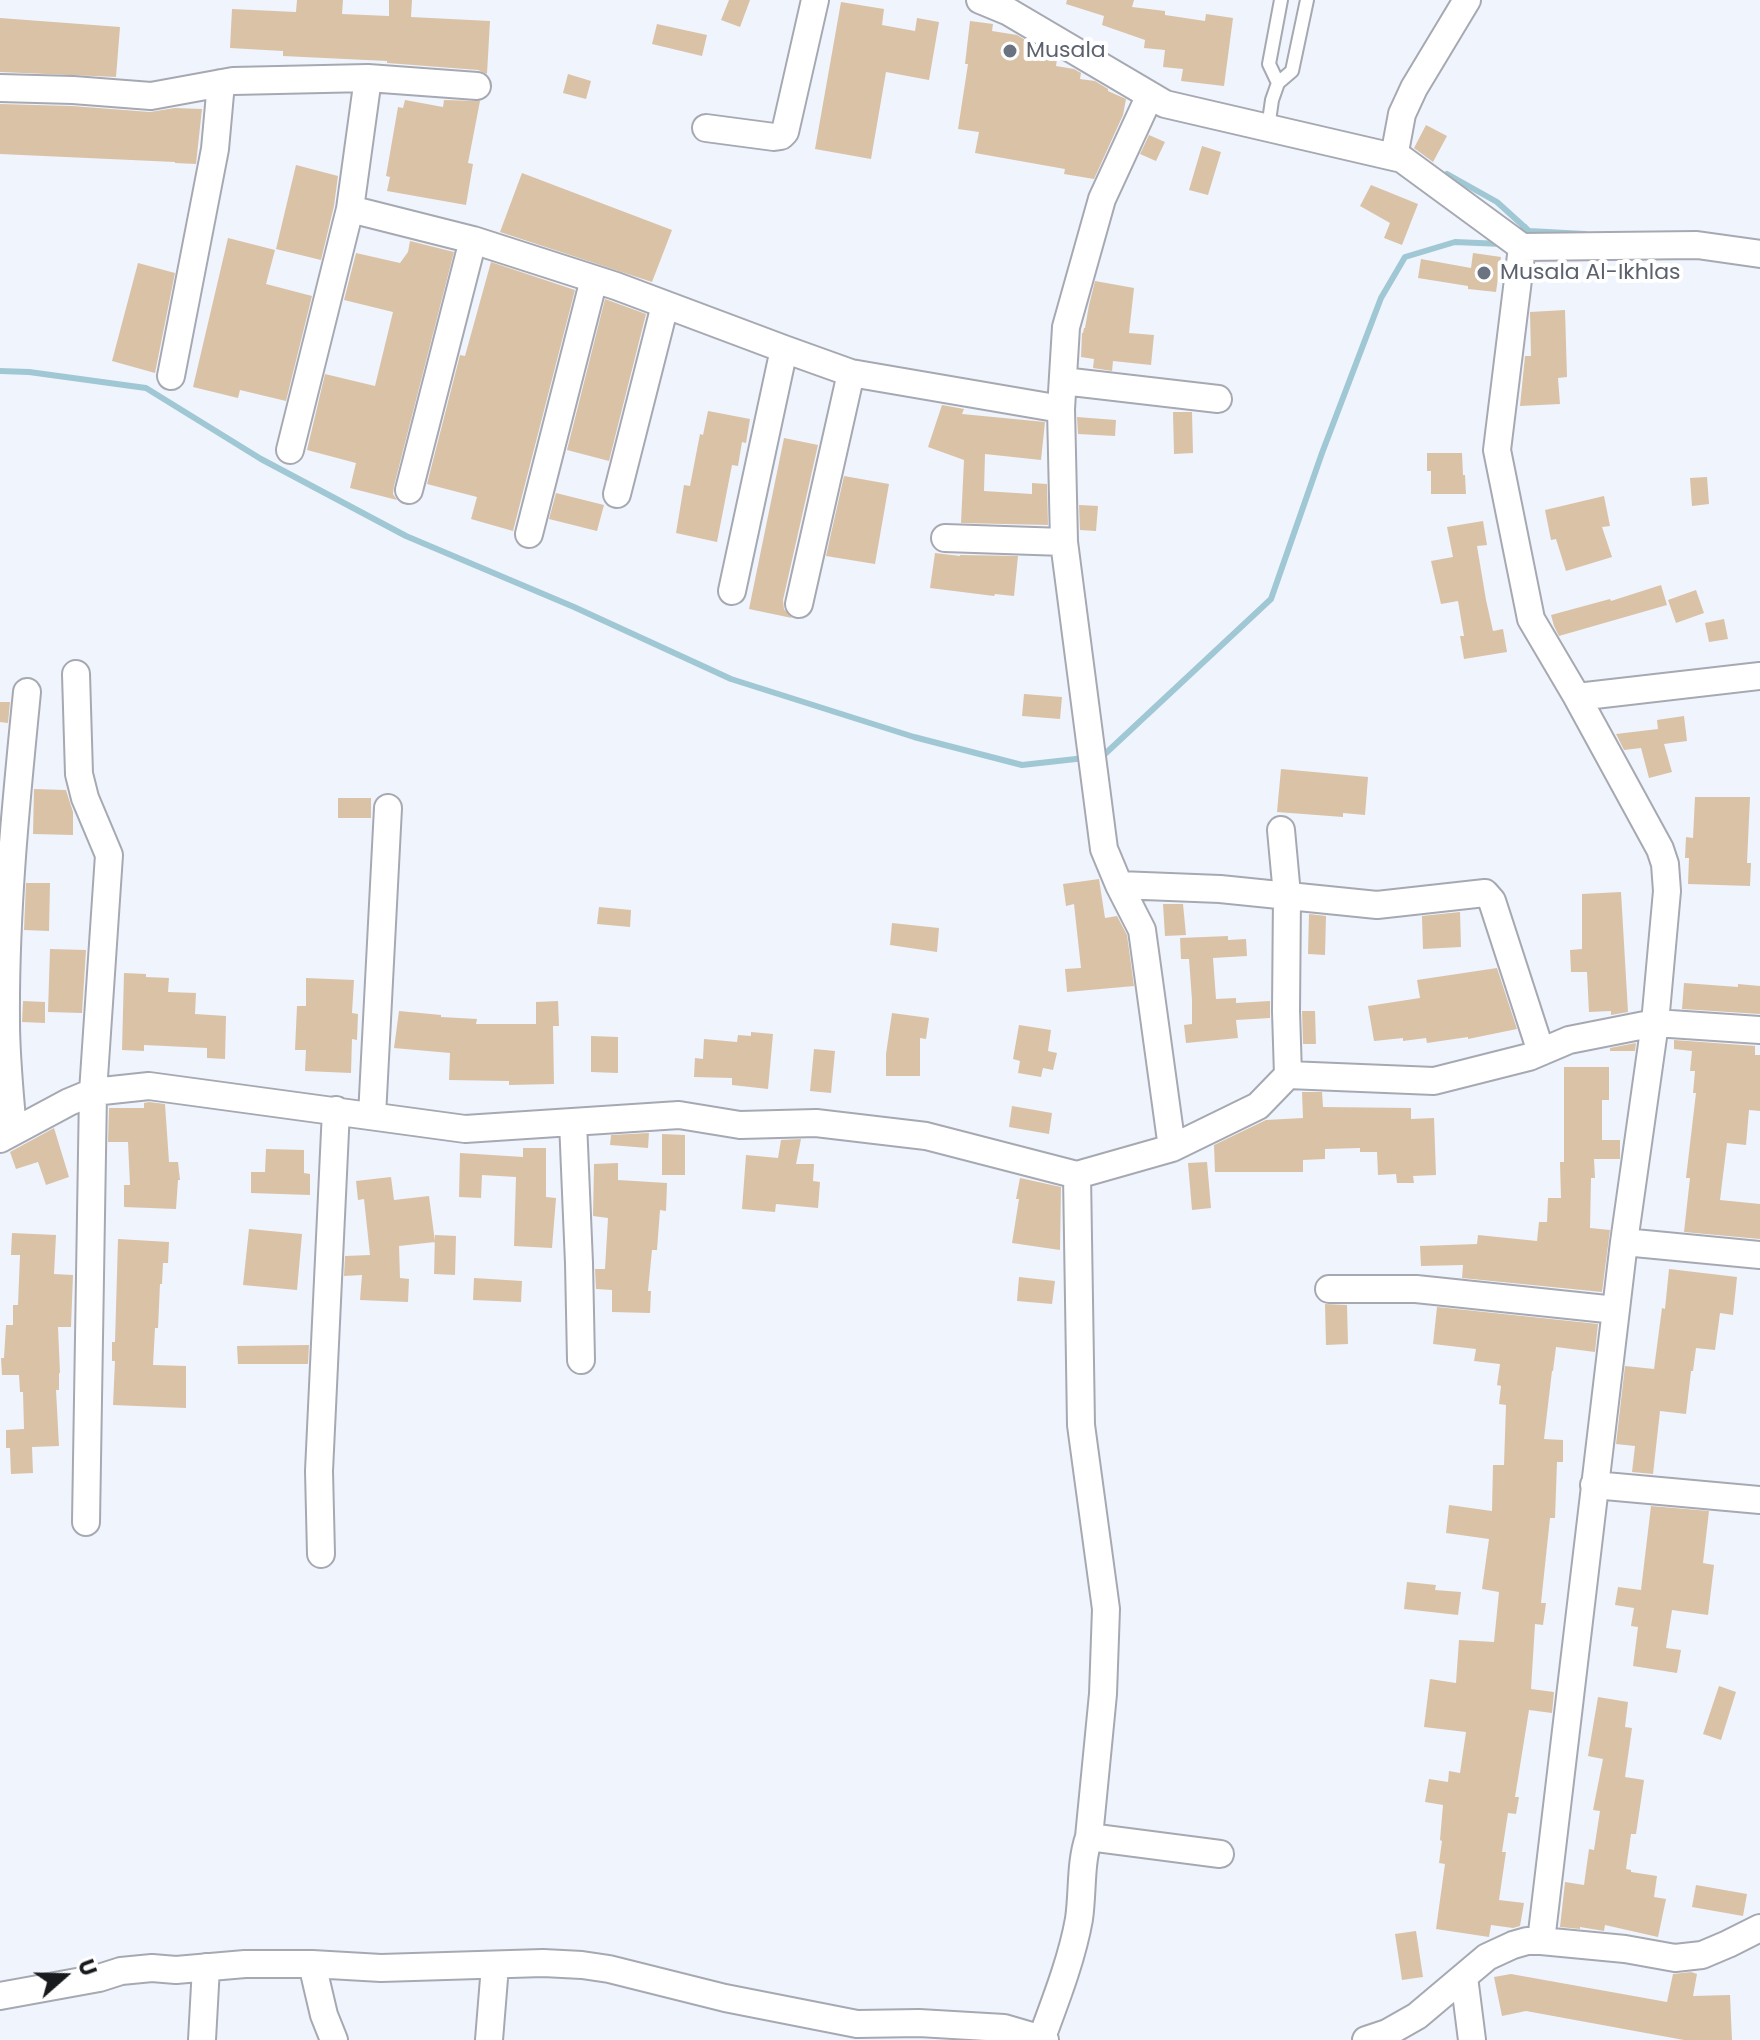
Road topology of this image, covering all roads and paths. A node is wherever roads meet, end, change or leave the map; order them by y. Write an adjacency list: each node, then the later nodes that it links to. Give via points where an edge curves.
1 (815, 0): 14 (street, via 785,132 774,137)
2 (980, 0): 13 (street)
3 (1281, 0): 6 (lane)
4 (1307, 0): 7 (lane)
5 (1467, 0): 16 (street, via 1402,114)
6 (1278, 16): 7 (lane); 10 (lane, via 1269,64)
7 (1304, 20): 10 (lane, via 1292,71)
8 (368, 78): 9 (street); 11 (street); 17 (street)
9 (221, 83): 12 (street, via 151,96); 25 (street, via 215,149)
10 (1278, 83): 15 (lane)
11 (477, 86)
12 (0, 88)
13 (1150, 95): 15 (street, via 1165,104); 26 (street, via 1102,199 1066,327)
14 (706, 128)
15 (1268, 128): 16 (street)
16 (1394, 157): 19 (street)
17 (350, 209): 18 (street); 29 (street)
18 (473, 240): 21 (street); 30 (street)
19 (1522, 247): 20 (street, via 1697,245); 40 (street, via 1497,450 1531,619)
20 (1760, 254)
21 (594, 279): 22 (street); 32 (street)
22 (665, 305): 23 (street); 31 (street)
23 (784, 349): 24 (street); 35 (street)
24 (851, 373): 28 (street); 36 (street)
25 (171, 376)
26 (1063, 381): 27 (street); 28 (street)
27 (1218, 399)
28 (1061, 409): 34 (street)
29 (290, 450)
30 (409, 490)
31 (617, 494)
32 (529, 534)
33 (945, 538): 34 (street)
34 (1064, 542): 43 (street, via 1104,849)
35 (732, 591)
36 (799, 604)
37 (76, 674): 49 (street, via 79,774 109,855)
38 (1760, 676): 40 (street)
39 (27, 692): 53 (street, via 8,907)
40 (1577, 697): 45 (street, via 1665,864)
41 (388, 808): 51 (street)
42 (1281, 830): 44 (street)
43 (1119, 885): 44 (street); 54 (street, via 1142,930)
44 (1287, 895): 47 (street, via 1377,905 1485,893); 48 (street)
45 (1655, 1023): 46 (street); 47 (street, via 1569,1040); 56 (street)
46 (1760, 1030)
47 (1541, 1052): 48 (street, via 1434,1081)
48 (1288, 1075): 54 (street, via 1258,1106)
49 (93, 1092): 50 (street, via 149,1086); 53 (street); 63 (street)
50 (336, 1110): 51 (street); 64 (street, via 319,1471)
51 (372, 1116): 52 (street, via 465,1129)
52 (573, 1122): 55 (street, via 679,1115 740,1125 816,1123 926,1136); 60 (street)
53 (6, 1135)
54 (1172, 1148): 55 (street)
55 (1077, 1175): 65 (street, via 1081,1425 1106,1609)
56 (1624, 1242): 57 (street); 59 (street)
57 (1760, 1255)
58 (1329, 1289): 59 (street, via 1416,1289)
59 (1616, 1310): 61 (street)
60 (581, 1360)
61 (1594, 1485): 62 (street); 68 (street)
62 (1760, 1500)
63 (86, 1522)
64 (321, 1554)
65 (1089, 1837): 66 (street); 77 (street, via 1079,1919)
66 (1220, 1854)
67 (1760, 1928): 68 (street, via 1702,1955 1675,1958)
68 (1541, 1941): 72 (street, via 1513,1945 1487,1957)
69 (312, 1964): 70 (street); 71 (street); 75 (street)
70 (495, 1966): 76 (street); 77 (street, via 582,1965 857,2024 1004,2028)
71 (206, 1967): 73 (street, via 121,1971); 74 (street)
72 (1464, 1977): 78 (street, via 1417,2016); 79 (street)
73 (0, 1996)
74 (202, 2040)
75 (334, 2040)
76 (489, 2040)
77 (1042, 2040)
78 (1366, 2040)
79 (1472, 2040)

